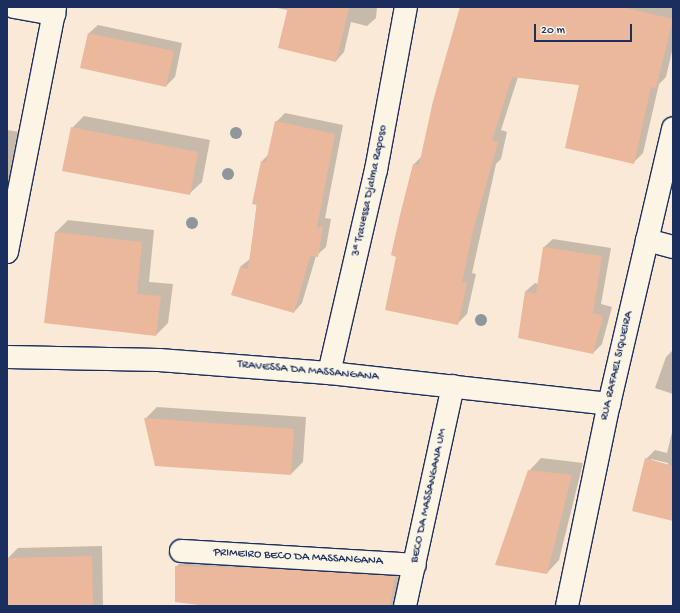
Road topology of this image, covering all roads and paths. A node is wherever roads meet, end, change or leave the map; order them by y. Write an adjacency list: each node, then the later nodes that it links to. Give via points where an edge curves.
1 (14, 7): 3 (street)
2 (406, 7): 9 (street, 3ª Travessa Djalma Raposo, via 376,170)
3 (54, 10): 7 (street)
4 (673, 128): 5 (street, RUA RAFAEL SIQUEIRA)
5 (648, 240): 6 (street); 11 (street, RUA RAFAEL SIQUEIRA)
6 (673, 247)
7 (7, 252)
8 (7, 357): 9 (street, TRAVESSA DA MASSANGANA, via 159,360)
9 (329, 373): 10 (street, TRAVESSA DA MASSANGANA)
10 (453, 386): 11 (street, TRAVESSA DA MASSANGANA); 13 (street, BECO DA MASSANGANA UM)
11 (609, 404): 15 (street, RUA RAFAEL SIQUEIRA)
12 (181, 551): 13 (street, PRIMEIRO BECO DA MASSANGANA)
13 (415, 565): 14 (street, BECO DA MASSANGANA UM)
14 (405, 606)
15 (568, 606)

